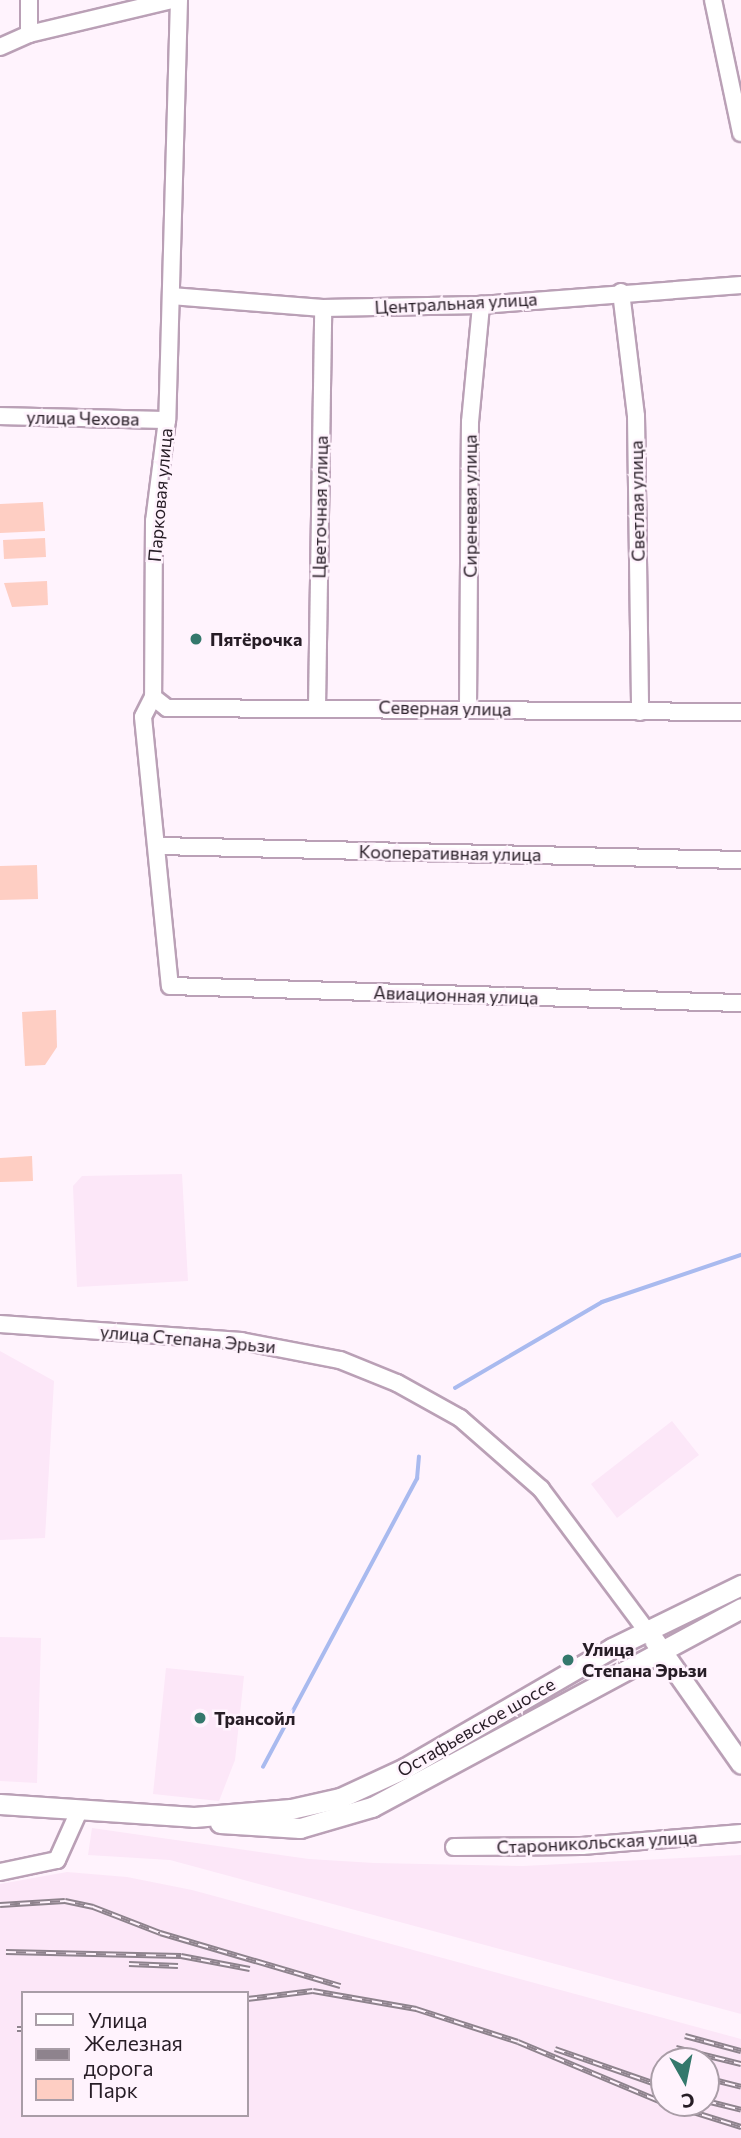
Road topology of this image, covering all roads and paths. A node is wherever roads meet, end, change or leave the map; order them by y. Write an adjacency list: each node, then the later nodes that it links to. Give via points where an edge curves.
1 (29, 0): 5 (street)
2 (172, 0): 5 (street)
3 (179, 0): 10 (street, Парковая улица)
4 (713, 0): 7 (street)
5 (29, 34): 6 (street)
6 (0, 47)
7 (741, 133)
8 (741, 285): 9 (street, Центральная улица)
9 (621, 292): 11 (street, Центральная улица); 18 (street, Светлая улица, via 636,416)
10 (171, 296): 12 (street, Центральная улица); 14 (street, Парковая улица)
11 (481, 305): 12 (street, Центральная улица); 17 (street, Сиреневая улица, via 470,422)
12 (323, 308): 16 (street, Цветочная улица)
13 (0, 416): 14 (street, улица Чехова)
14 (167, 420): 15 (street, Парковая улица, via 154,521)
15 (153, 698): 16 (street, Северная улица, via 167,708); 20 (street, Парковая улица, via 143,717)
16 (317, 707): 17 (street, Северная улица)
17 (468, 707): 18 (street, Северная улица)
18 (640, 712): 19 (street, Северная улица)
19 (741, 712)
20 (159, 846): 21 (street, Кооперативная улица); 22 (street, Парковая улица)
21 (741, 860)
22 (170, 986): 23 (street, Авиационная улица)
23 (741, 1003)
24 (0, 1324): 27 (street, улица Степана Эрьзи, via 241,1341 340,1360 376,1373 460,1418 516,1464 566,1518)
25 (741, 1585): 27 (main road, Остафьевское шоссе)
26 (741, 1608): 28 (main road, Остафьевское шоссе)
27 (647, 1631): 28 (main road, улица Степана Эрьзи); 32 (main road, Остафьевское шоссе, via 363,1789 291,1809)
28 (661, 1649): 29 (main road, улица Степана Эрьзи); 32 (main road, Остафьевское шоссе, via 351,1815 277,1829)
29 (741, 1764)
30 (0, 1804): 31 (main road, Остафьевское шоссе)
31 (79, 1811): 32 (main road, Остафьевское шоссе); 35 (street, via 57,1860)
32 (194, 1818)
33 (741, 1833): 34 (street, Староникольская улица, via 582,1846)
34 (454, 1847)
35 (0, 1872)

